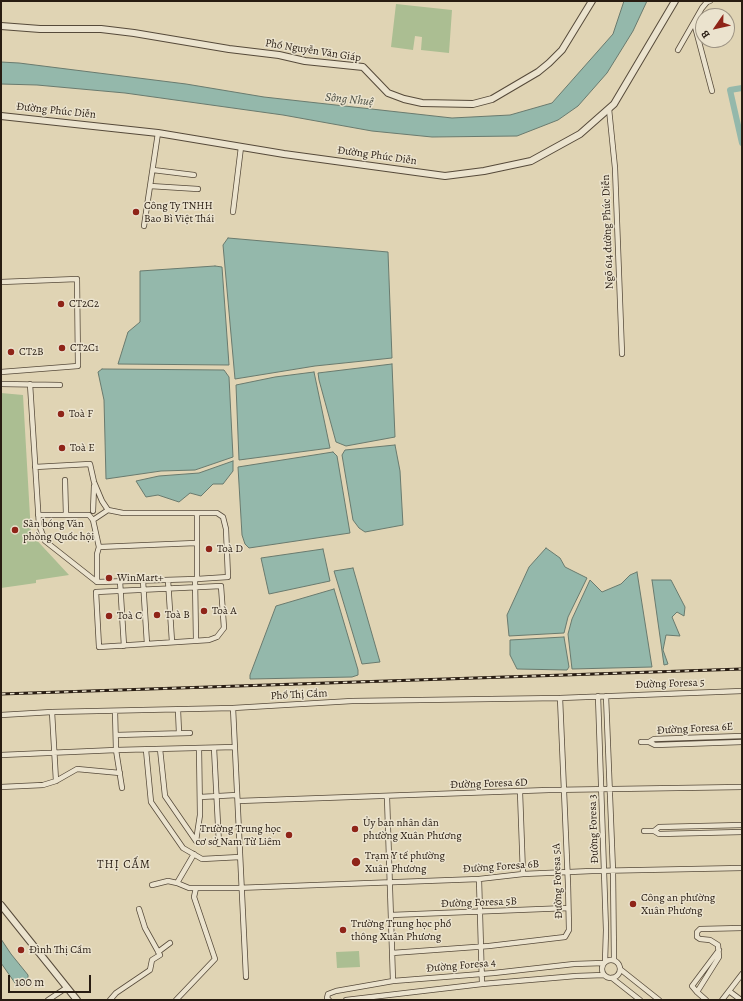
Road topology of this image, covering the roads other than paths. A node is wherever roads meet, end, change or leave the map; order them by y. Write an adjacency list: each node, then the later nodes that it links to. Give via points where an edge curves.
1 (592, 1): 5 (street, Phố Nguyễn Văn Giáp, via 562,50 549,63 492,99 473,104 422,103 404,99 388,93 363,67 306,61 134,32)
2 (675, 1): 8 (street, Đường Phúc Diễn)
3 (710, 1): 4 (street, via 702,8)
4 (694, 23): 6 (street); 7 (street)
5 (1, 26)
6 (678, 50)
7 (712, 91)
8 (609, 109): 11 (street, Đường Phúc Diễn, via 580,134 532,161 446,176); 19 (street, Ngõ 614 đường Phúc Diễn, via 615,168)
9 (1, 116): 10 (street, Đường Phúc Diễn)
10 (158, 133): 11 (street, Đường Phúc Diễn); 12 (street)
11 (241, 147): 16 (street)
12 (153, 170): 13 (street); 14 (street)
13 (194, 175)
14 (150, 186): 15 (street); 17 (street)
15 (198, 189)
16 (233, 212)
17 (144, 226)
18 (1, 282): 20 (street, via 76,279 78,366)
19 (622, 354)
20 (1, 372)
21 (1, 384): 22 (street)
22 (30, 384): 23 (street); 24 (street)
23 (60, 385)
24 (35, 467): 26 (street, via 90,464); 31 (street)
25 (65, 480): 32 (street)
26 (94, 482): 27 (street); 29 (street)
27 (102, 501): 28 (street); 29 (street)
28 (108, 510): 30 (street, via 123,513); 34 (street)
29 (93, 511): 33 (street)
30 (197, 513): 35 (street); 37 (street, via 217,513 223,517 228,577)
31 (38, 515): 32 (street); 41 (street, via 45,541)
32 (66, 515): 33 (street)
33 (89, 515): 34 (street)
34 (93, 520): 36 (street)
35 (196, 543): 36 (street); 37 (street)
36 (99, 547): 41 (street)
37 (196, 579): 38 (street); 42 (street)
38 (168, 580): 40 (street); 43 (street)
39 (120, 581): 40 (street); 41 (street); 45 (street)
40 (143, 581): 44 (street)
41 (97, 582)
42 (195, 587): 43 (street); 46 (street); 46 (street, via 221,586 224,628 217,637)
43 (169, 588): 44 (street); 47 (street)
44 (144, 589): 45 (street); 48 (street)
45 (120, 590): 49 (street); 49 (street, via 96,592 99,647)
46 (196, 640): 47 (street)
47 (172, 642): 48 (street)
48 (147, 644): 49 (street)
49 (124, 646)
50 (742, 691): 52 (street, Đường Foresa 5)
51 (598, 696): 52 (street, Đường Foresa 5); 53 (street, Phố Thị Cẩm); 80 (street, Đường Foresa 3)
52 (606, 696): 81 (street, Đường Foresa 3)
53 (560, 698): 54 (street, Phố Thị Cẩm, via 352,701); 79 (street, Đường Foresa 5A)
54 (233, 708): 55 (street, Phố Thị Cẩm); 66 (street)
55 (178, 710): 56 (street, Phố Thị Cẩm); 59 (street)
56 (115, 711): 57 (street, Phố Thị Cẩm); 61 (street)
57 (52, 712): 58 (street, Phố Thị Cẩm); 72 (street)
58 (1, 715)
59 (179, 733): 60 (street); 61 (street)
60 (190, 733)
61 (116, 735): 70 (street)
62 (742, 736): 64 (street, Đường Foresa 6E, via 654,739)
63 (641, 742): 64 (street, Đường Foresa 6E)
64 (649, 742): 65 (street, Đường Foresa 6E, via 655,745)
65 (742, 742)
66 (235, 747): 68 (street); 83 (street)
67 (199, 748): 68 (street); 69 (street); 86 (street)
68 (214, 748): 84 (street)
69 (160, 749): 71 (street); 86 (street, via 165,796 196,841)
70 (116, 750): 71 (street); 72 (street); 74 (street)
71 (146, 750): 93 (street, via 151,802 183,848)
72 (55, 753): 73 (street); 75 (street)
73 (1, 756)
74 (120, 773): 75 (street, via 77,769); 78 (street)
75 (56, 781): 76 (street, via 43,785)
76 (1, 787)
77 (742, 787): 81 (street, Đường Foresa 6D)
78 (122, 788)
79 (564, 790): 80 (street, Đường Foresa 6D); 82 (street, Đường Foresa 6D); 98 (street, Đường Foresa 5A)
80 (601, 790): 81 (street, Đường Foresa 6D); 96 (street, Đường Foresa 3)
81 (611, 790): 97 (street, Đường Foresa 3)
82 (520, 792): 85 (street, Đường Foresa 6D); 99 (street)
83 (237, 795): 84 (street); 87 (street)
84 (216, 796): 86 (street); 92 (street)
85 (387, 796): 87 (street, Đường Foresa 6D); 101 (street)
86 (200, 797)
87 (238, 801): 94 (street)
88 (742, 825): 90 (street, via 659,827)
89 (644, 831): 90 (street)
90 (654, 831): 91 (street, via 659,834)
91 (742, 832)
92 (219, 844)
93 (194, 854): 94 (street, via 202,859); 102 (street)
94 (240, 858): 105 (street)
95 (742, 868): 97 (street, Đường Foresa 6B)
96 (604, 871): 97 (street, Đường Foresa 6B); 98 (street, Đường Foresa 6B); 118 (street, Đường Foresa 3)
97 (614, 871): 117 (street, Đường Foresa 3)
98 (568, 872): 99 (street, Đường Foresa 6B); 107 (street, Đường Foresa 5A)
99 (523, 874): 100 (street, Đường Foresa 6B)
100 (479, 878): 101 (street, Đường Foresa 6B); 109 (street)
101 (390, 882): 105 (street, Đường Foresa 6B); 110 (street)
102 (177, 883): 103 (street, via 168,881); 104 (street, Đường Foresa 6B)
103 (152, 885)
104 (196, 888): 105 (street, Đường Foresa 6B); 133 (street, via 194,897 215,959)
105 (242, 888): 123 (street)
106 (1, 905): 127 (street)
107 (568, 908): 109 (street, Đường Foresa 5B); 113 (street, Đường Foresa 5A, via 569,930 565,937)
108 (139, 909): 115 (street, via 145,928)
109 (480, 912): 110 (street, Đường Foresa 5B); 113 (street)
110 (391, 915): 116 (street)
111 (742, 928): 114 (street, via 700,929 697,932 697,937 715,942)
112 (170, 944): 115 (street)
113 (481, 947): 116 (street, Đường Foresa 5A); 120 (street)
114 (719, 950): 129 (street, via 719,957); 129 (street, via 692,986)
115 (158, 952): 132 (street, via 160,955 152,960 150,970)
116 (392, 953): 125 (street)
117 (614, 960): 118 (street); 119 (street)
118 (604, 962): 120 (street, Đường Foresa 4); 122 (street, via 601,968)
119 (620, 969): 124 (street, via 616,977); 137 (street)
120 (481, 974): 125 (street, Đường Foresa 4); 126 (street)
121 (742, 974): 128 (street)
122 (604, 975): 124 (street); 126 (street, Đường Foresa 4)
123 (246, 977)
124 (612, 978): 136 (street)
125 (393, 981): 134 (street, Đường Foresa 4, via 330,992)
126 (482, 984): 135 (street, Đường Foresa 4)
127 (66, 988): 130 (street); 131 (street)
128 (729, 991): 139 (street); 140 (street)
129 (697, 992): 138 (street)
130 (48, 1000)
131 (77, 1000)
132 (110, 1000)
133 (176, 1000)
134 (329, 1000)
135 (346, 1000)
136 (640, 1000)
137 (659, 1000)
138 (706, 1000)
139 (722, 1000)
140 (741, 1000)

